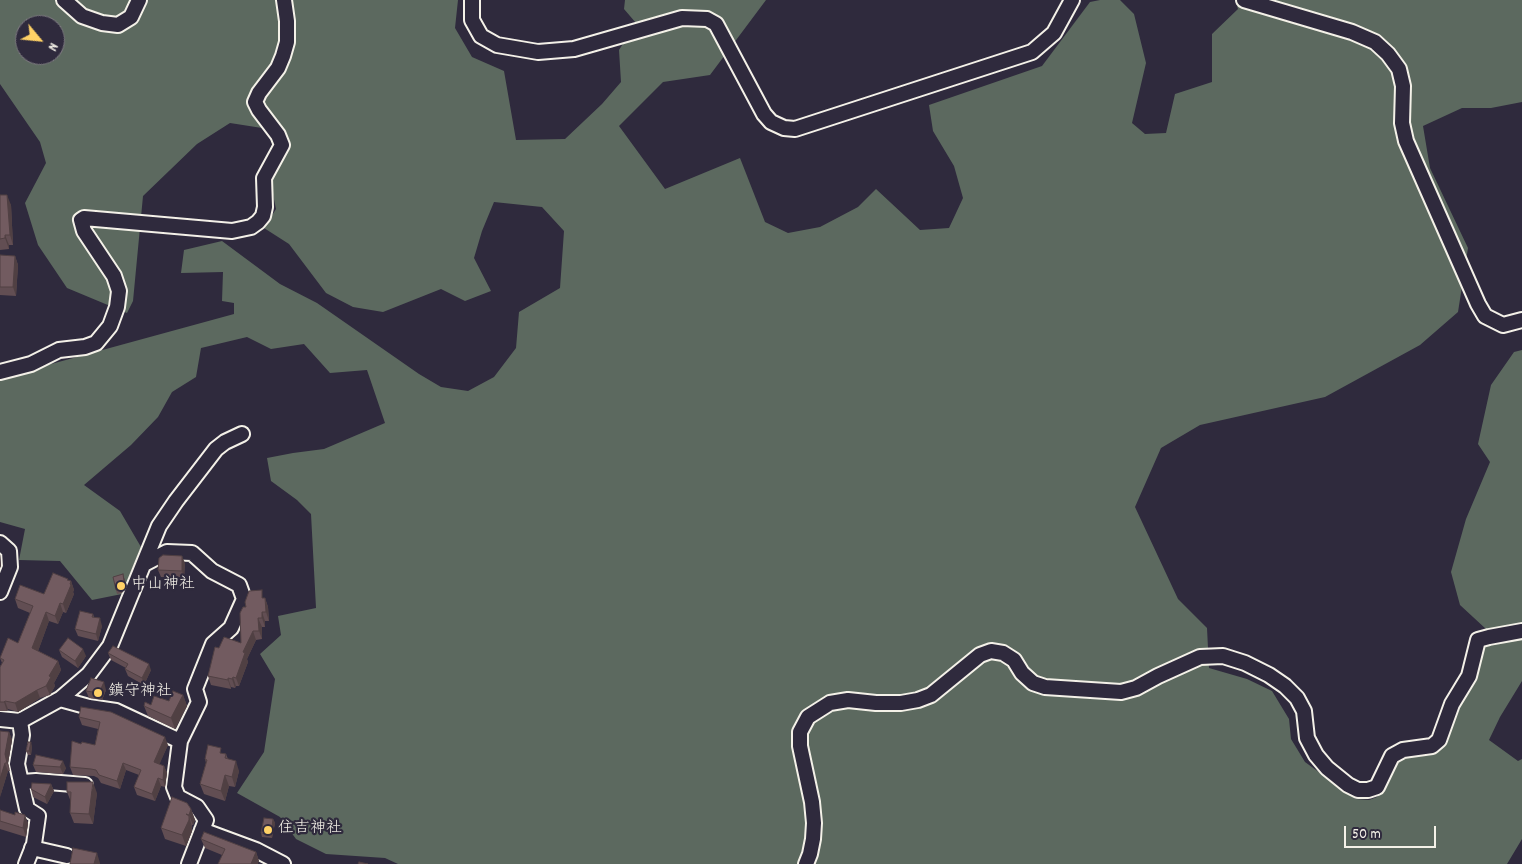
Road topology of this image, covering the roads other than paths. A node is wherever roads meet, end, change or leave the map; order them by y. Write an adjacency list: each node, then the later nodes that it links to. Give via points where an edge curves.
1 (64, 0): 2 (street, via 82,16 118,25 132,18)
2 (139, 0)
3 (284, 0): 8 (street, via 287,28 283,56 256,102 282,145 264,178 263,216 251,226 232,231 84,218 81,220 84,232 114,276 119,291 110,326 96,343 59,350 31,364)
4 (472, 0): 5 (street, via 472,20 481,36 497,45 538,52 574,50 682,18 706,19 716,24 764,114 771,122 795,129 1032,52 1054,33)
5 (1072, 0)
6 (1244, 0): 7 (street, via 1352,32 1375,42 1388,54 1400,69 1406,141 1478,304 1485,316 1503,325)
7 (1522, 320)
8 (1, 371)
9 (242, 434): 11 (street, via 216,449 176,501 159,526)
10 (0, 544): 12 (street, via 9,551 10,568)
11 (144, 564): 14 (street, via 110,646 89,674); 17 (street, via 167,552 192,553 212,571 239,585 244,599 231,628 214,644 195,689 199,702)
12 (0, 592)
13 (1522, 632): 26 (street, via 1478,640 1469,676 1452,704 1439,740 1432,746 1403,750 1392,756 1377,787 1368,790 1348,785 1316,755 1307,738 1304,712 1297,698 1285,686 1269,674 1223,656 1200,657 1121,692 1045,687 1022,673 1014,660 1004,653 991,651 980,655 931,695 918,700 830,703 808,717 800,732 814,823)
14 (60, 699): 16 (street); 17 (street, via 116,711)
15 (0, 719): 16 (street)
16 (20, 722): 18 (street, via 22,734 17,764)
17 (180, 741): 20 (street, via 174,787 178,797 198,807 206,820)
18 (22, 782): 19 (street); 21 (street, via 27,810 38,816)
19 (93, 785)
20 (202, 830): 24 (street); 25 (street)
21 (32, 848): 22 (street); 23 (street)
22 (67, 856)
23 (26, 864)
24 (189, 864)
25 (283, 864)
26 (806, 864)

